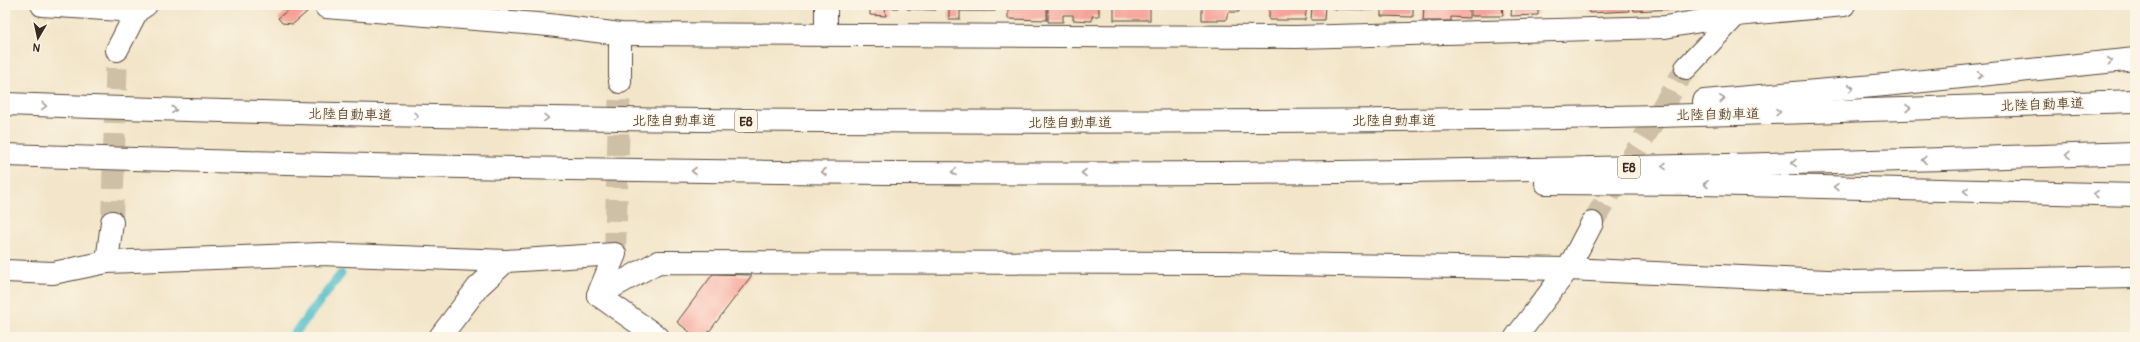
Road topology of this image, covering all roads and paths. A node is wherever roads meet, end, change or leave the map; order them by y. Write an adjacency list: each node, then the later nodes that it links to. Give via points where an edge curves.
1 (42, 5): 6 (main road)
2 (325, 5): 8 (main road, via 549,25)
3 (826, 5): 9 (main road)
4 (1706, 5): 7 (main road)
5 (1844, 5): 7 (main road)
6 (142, 8): 10 (main road)
7 (1738, 10): 9 (main road, via 1666,27 1296,37); 12 (main road)
8 (620, 34): 9 (main road); 13 (main road)
9 (826, 34)
10 (117, 50)
11 (2135, 58): 16 (main road, one-way to 11, via 1886,85)
12 (1686, 68)
13 (620, 82)
14 (2135, 101): 16 (main road, 北陸自動車道 / E8, one-way to 14)
15 (5, 104): 16 (main road, 北陸自動車道 / E8, one-way to 16, via 213,112 649,120 1119,122)
16 (1487, 119)
17 (2135, 153): 19 (main road, E8, one-way to 19, via 1822,163 1429,171)
18 (5, 155): 19 (main road, E8, one-way to 18, via 646,171)
19 (1123, 173): 20 (main road, one-way to 19, via 1702,184 1261,182)
20 (2135, 195)
21 (112, 222): 24 (main road)
22 (1592, 223): 25 (main road)
23 (506, 261): 24 (main road, via 321,254); 28 (main road, via 615,254); 29 (main road, via 478,287)
24 (107, 262): 26 (main road, via 53,273)
25 (1568, 269): 27 (main road, via 1849,282); 28 (main road, via 1227,263 658,262); 31 (main road)
26 (5, 272)
27 (2135, 277)
28 (598, 295): 30 (main road)
29 (440, 337)
30 (658, 337)
31 (1516, 337)

